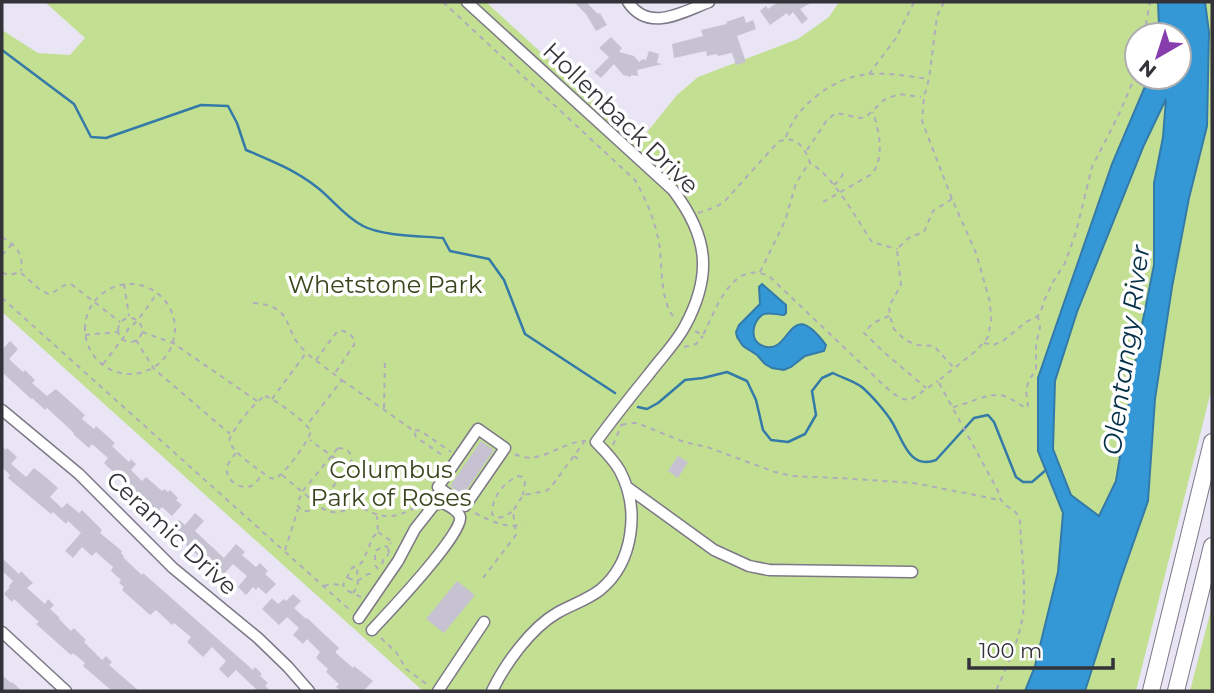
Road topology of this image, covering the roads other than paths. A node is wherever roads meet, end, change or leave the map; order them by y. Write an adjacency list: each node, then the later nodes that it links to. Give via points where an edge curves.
1 (467, 2): 6 (street, Hollenback Drive, via 666,184 690,215 701,241 703,274 685,326 590,442 609,455)
2 (628, 2): 3 (street, via 642,16 654,20)
3 (709, 2)
4 (2, 410): 16 (street, Ceramic Drive, via 79,474 173,568 258,638)
5 (1212, 442): 18 (highway)
6 (627, 487): 9 (street, via 714,550 749,566); 17 (street, via 630,535 615,572 600,590 554,615 528,637)
7 (466, 506): 7 (street, via 505,448 478,429 439,488)
8 (1212, 546): 19 (highway)
9 (912, 572)
10 (359, 618): 12 (street, via 434,505 443,503 457,512 461,520 450,541)
11 (484, 622): 14 (street)
12 (372, 630)
13 (2, 632): 15 (street)
14 (434, 689)
15 (66, 691)
16 (309, 691)
17 (492, 691)
18 (1151, 691)
19 (1176, 691)

